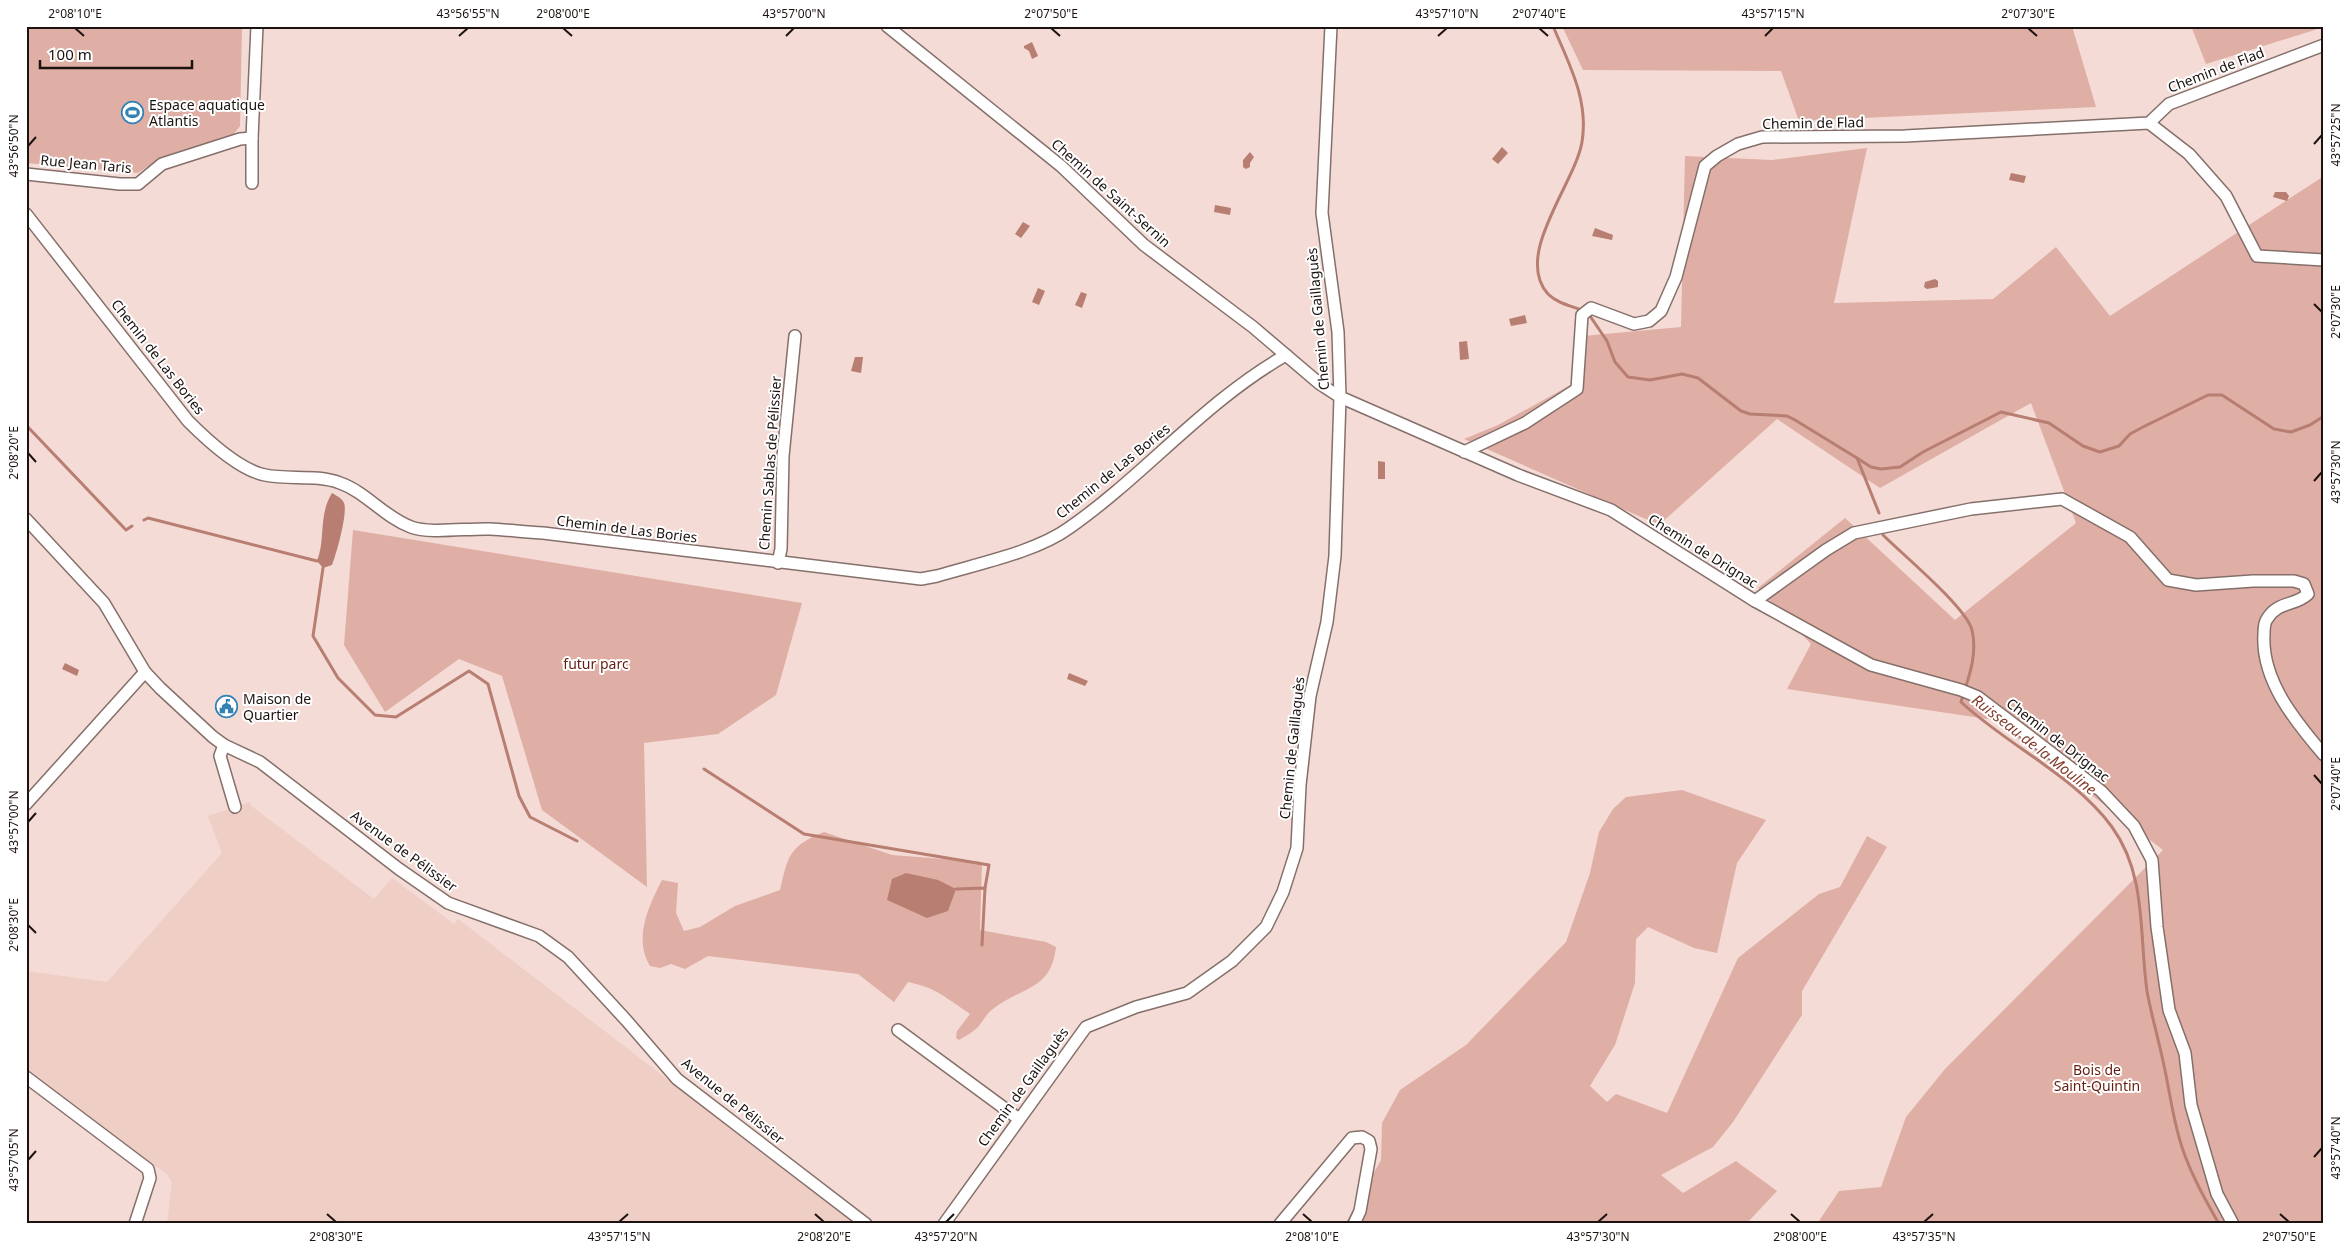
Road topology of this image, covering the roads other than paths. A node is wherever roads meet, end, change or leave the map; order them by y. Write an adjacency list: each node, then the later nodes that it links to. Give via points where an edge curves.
1 (257, 26): 7 (street)
2 (887, 26): 4 (street, Chemin de Saint-Sernin)
3 (1331, 26): 14 (street, Chemin de Gaillaguès, via 1322,213 1338,332)
4 (901, 30): 13 (street, Chemin de Saint-Sernin, via 1061,166 1144,245)
5 (2324, 45): 6 (street, Chemin de Flad, via 2168,104)
6 (2149, 123): 11 (street, via 2189,154 2226,196 2257,256); 15 (street, Chemin de Flad, via 1905,136 1762,137 1738,144 1705,166 1676,277 1661,311 1649,321 1634,324 1591,308 1582,315 1576,389 1525,423)
7 (252, 138): 8 (street, Rue Jean Taris, via 162,164 138,184); 9 (street)
8 (26, 174)
9 (252, 183)
10 (26, 214): 17 (street, Chemin de Las Bories, via 188,421 249,470 266,476 339,482 412,527 543,533)
11 (2324, 260)
12 (794, 336): 17 (street, Chemin Sablas de Pélissier)
13 (1286, 355): 14 (street, Chemin de Saint-Sernin); 17 (street, Chemin de Las Bories, via 1217,402 1068,529 1036,545 921,578)
14 (1340, 397): 15 (street, Chemin de Drignac); 26 (street, Chemin de Gaillaguès, via 1335,556 1327,622 1310,696 1297,848 1283,892 1266,927 1232,961 1187,993 1086,1027)
15 (1464, 452): 18 (street, Chemin de Drignac, via 1611,510)
16 (26, 519): 19 (street, Avenue de Pélissier, via 104,603)
17 (778, 562)
18 (1755, 601): 21 (street, via 1854,533 1971,509 2062,499 2130,536 2168,580 2196,585 2253,581 2304,584 2308,594 2301,600 2277,607 2265,621 2263,649 2271,679 2299,726); 32 (street, Chemin de Drignac, via 1871,665 1966,692 2102,791 2134,826 2152,860 2157,926 2170,1010 2185,1053 2191,1105 2217,1194)
19 (145, 672): 20 (street, Avenue de Pélissier); 22 (street)
20 (224, 745): 23 (street, via 220,756); 28 (street, Avenue de Pélissier, via 260,762 448,903 539,936 552,944 620,1013 677,1079)
21 (2324, 755)
22 (26, 804)
23 (235, 807)
24 (898, 1030): 26 (street)
25 (26, 1078): 27 (street, via 148,1169 150,1178)
26 (1019, 1119): 29 (street, Chemin de Gaillaguès)
27 (135, 1224)
28 (866, 1224)
29 (944, 1224)
30 (1280, 1224): 31 (street, via 1352,1138 1362,1137 1370,1141 1371,1149 1360,1211)
31 (1354, 1224)
32 (2234, 1224)

